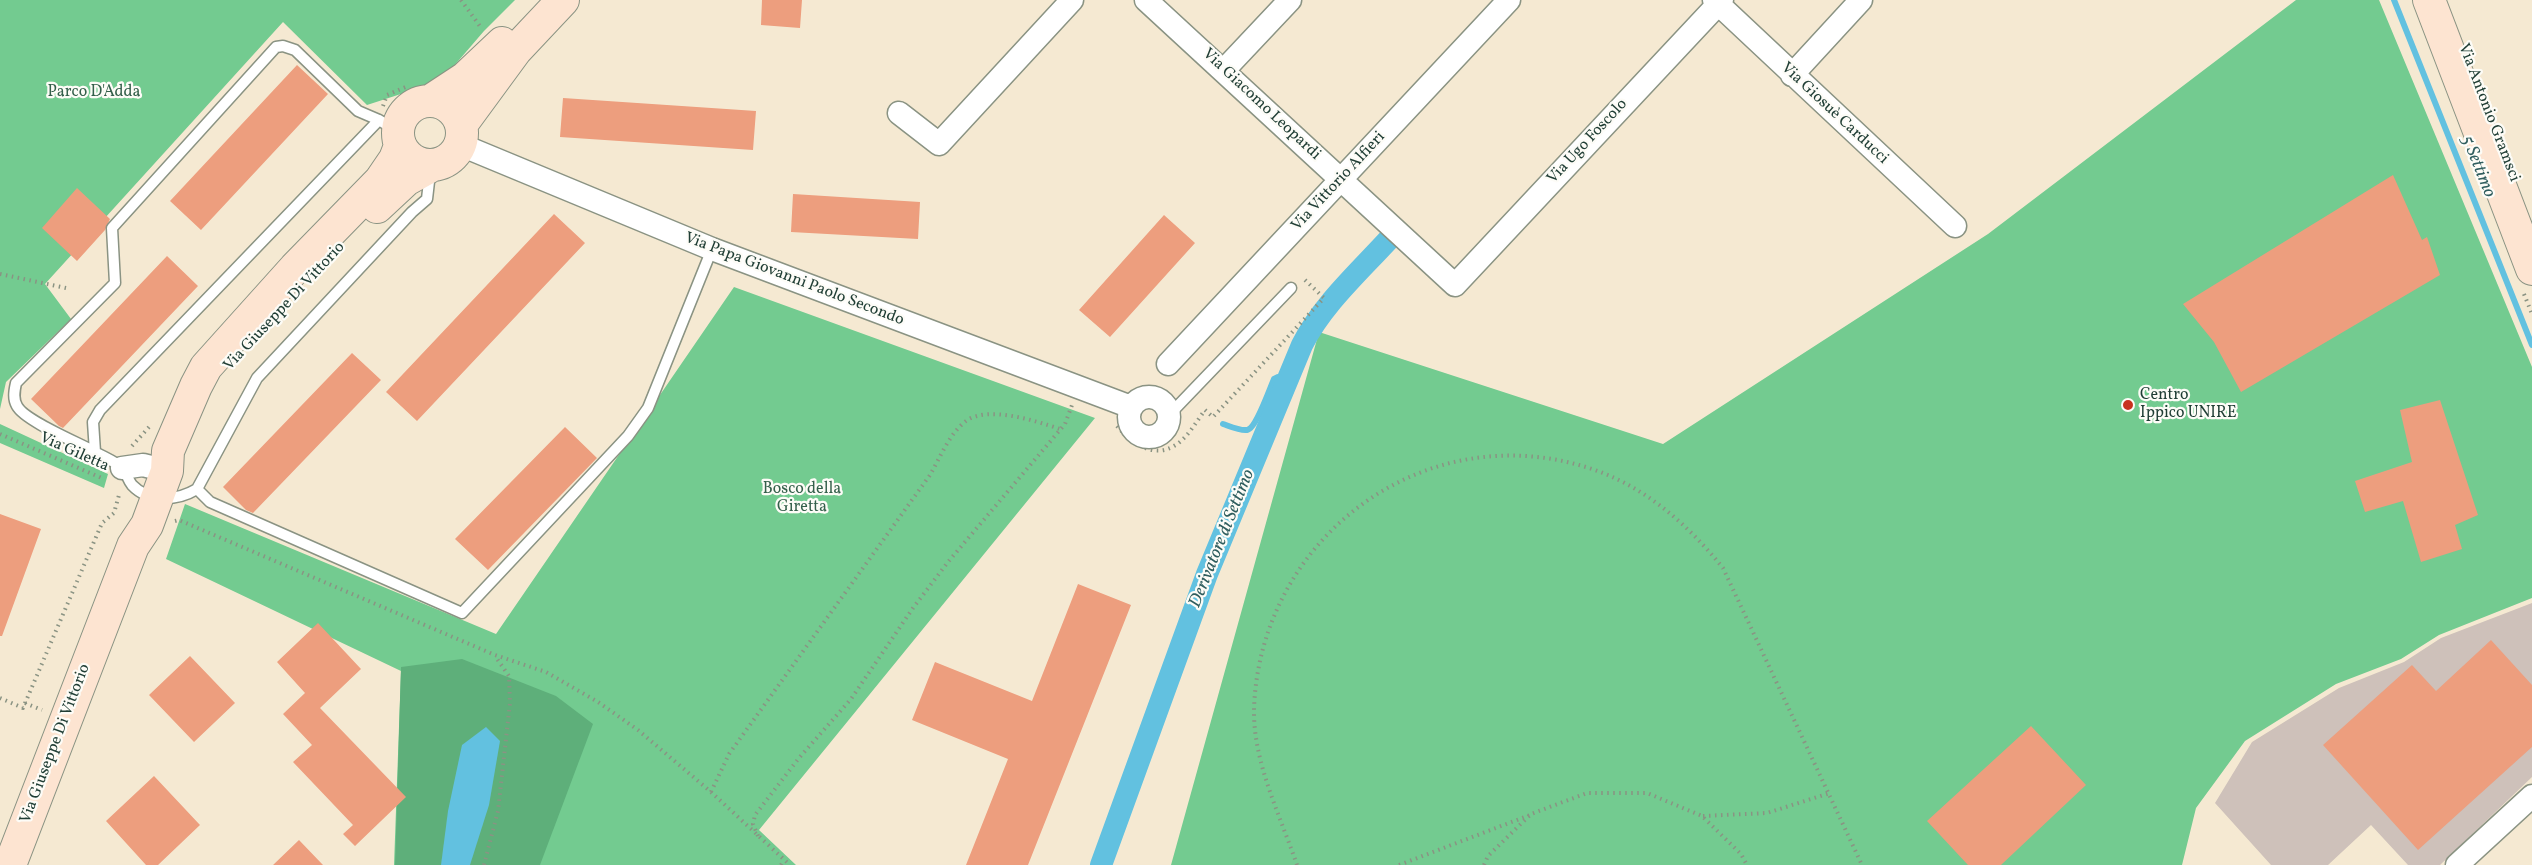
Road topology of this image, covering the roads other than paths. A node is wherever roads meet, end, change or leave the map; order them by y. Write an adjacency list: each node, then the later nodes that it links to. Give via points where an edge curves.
1 (542, 0): 13 (street, via 465,78)
2 (563, 0): 16 (street, via 516,50)
3 (1072, 0): 14 (street, via 939,144)
4 (1146, 0): 11 (street, Via Giacomo Leopardi)
5 (1290, 0): 11 (street)
6 (1509, 0): 18 (street, Via Vittorio Alfieri)
7 (1861, 0): 12 (street)
8 (2429, 0): 22 (street, Via Antonio Gramsci)
9 (2444, 0): 19 (street, Via Antonio Gramsci)
10 (1718, 1): 12 (street, Via Giosuè Carducci); 23 (street, Via Ugo Foscolo)
11 (1224, 70): 18 (street, Via Giacomo Leopardi)
12 (1792, 75): 20 (street, Via Giosuè Carducci)
13 (430, 101): 15 (street, via 412,106); 16 (street, via 453,111)
14 (899, 113)
15 (393, 129): 17 (street, via 415,162); 28 (lane, via 100,410 93,422); 28 (lane, via 358,111 295,50 276,47 112,228 115,283 16,383 17,405 28,417); 31 (street, Via Giuseppe Di Vittorio, via 395,159 380,181 207,367 168,451)
16 (461, 135): 17 (street, via 449,160); 21 (street, Via Papa Giovanni Paolo Secondo)
17 (431, 166): 30 (lane, via 427,199 257,378); 31 (street, Via Giuseppe Di Vittorio, via 391,192 227,368)
18 (1342, 180): 23 (street, Via Giacomo Leopardi); 25 (street, Via Vittorio Alfieri)
19 (2532, 225)
20 (1955, 226)
21 (712, 249): 26 (street, Via Papa Giovanni Paolo Secondo); 30 (lane, via 648,408 628,436 462,613 210,502)
22 (2532, 269)
23 (1455, 285)
24 (1291, 288): 27 (lane)
25 (1168, 364)
26 (1131, 407): 27 (street, via 1145,397 1155,397 1167,406); 27 (street, via 1131,426 1145,437 1159,435 1167,428)
27 (1170, 414)
28 (95, 452): 29 (lane)
29 (122, 468): 31 (lane, via 127,478); 31 (street, via 142,465)
30 (197, 489): 31 (lane)
31 (156, 501): 33 (street, Via Giuseppe Di Vittorio, via 133,546); 34 (street, Via Giuseppe Di Vittorio, via 147,552)
32 (2532, 796): 35 (street)
33 (10, 865)
34 (26, 865)
35 (2457, 865)

